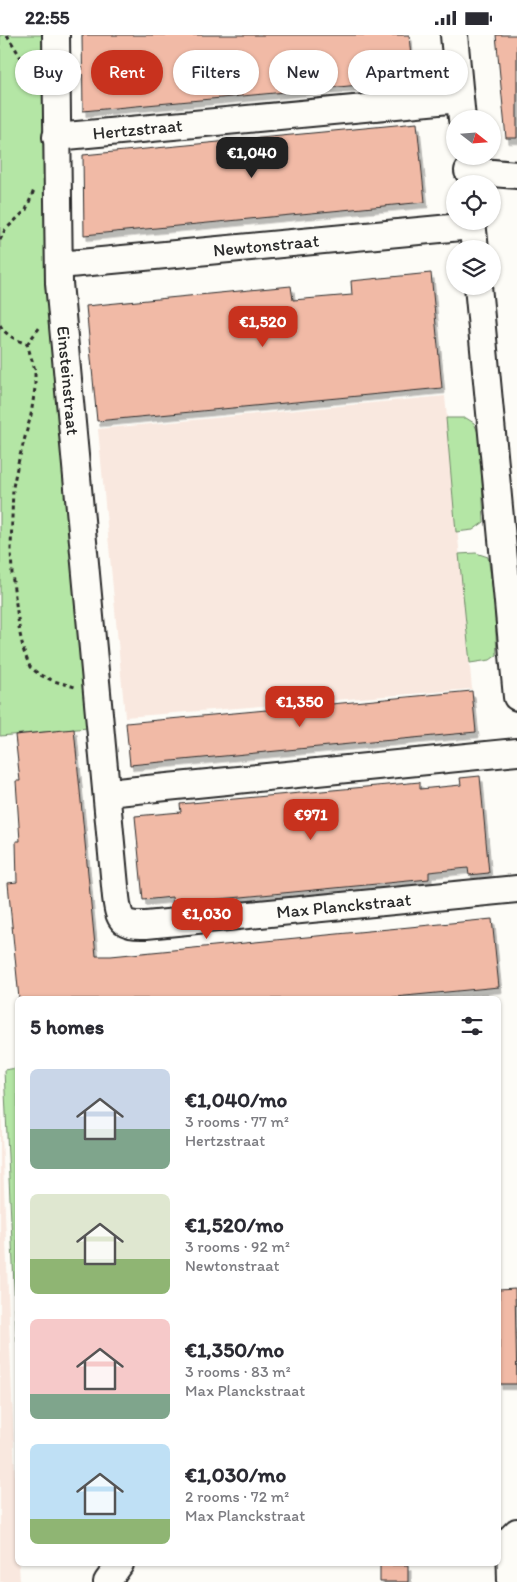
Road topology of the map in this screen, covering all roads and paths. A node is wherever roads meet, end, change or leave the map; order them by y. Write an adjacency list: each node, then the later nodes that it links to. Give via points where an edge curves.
1 (7, 35): 4 (path)
2 (56, 35): 6 (street, Einsteinstraat)
3 (454, 35): 5 (street)
4 (16, 50)
5 (461, 109): 6 (street, Hertzstraat)
6 (56, 137): 12 (street, Einsteinstraat)
7 (467, 170): 8 (street)
8 (517, 175)
9 (36, 185): 11 (path, via 26,209 5,230)
10 (473, 232): 12 (street, Newtonstraat)
11 (0, 240)
12 (59, 265): 16 (street, Einsteinstraat)
13 (479, 295): 15 (street)
14 (0, 325): 16 (path, via 27,344 35,370 31,415 13,496 12,574 24,651 30,667 40,675)
15 (508, 496): 17 (street)
16 (97, 693): 18 (street, Einsteinstraat)
17 (517, 697)
18 (100, 725): 20 (street, Max Planckstraat)
19 (517, 752): 20 (street)
20 (107, 793): 21 (street, Max Planckstraat, via 118,912 121,919 130,925)
21 (517, 889)
22 (509, 1537): 25 (street)
23 (119, 1566): 24 (street)
24 (108, 1582)
25 (511, 1582)

